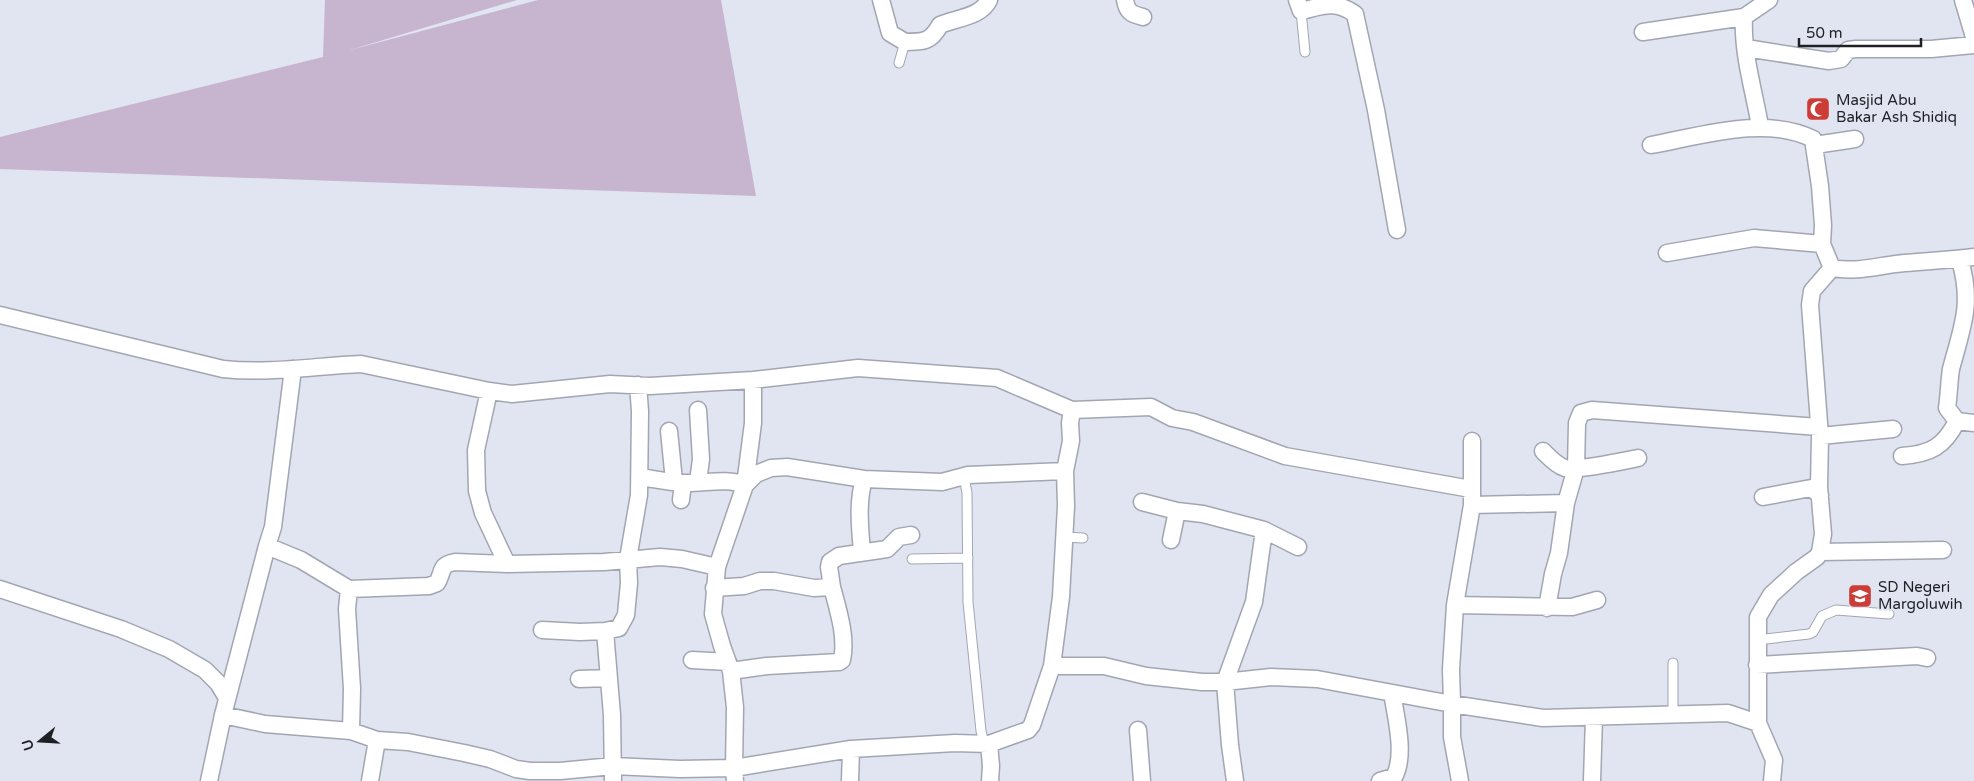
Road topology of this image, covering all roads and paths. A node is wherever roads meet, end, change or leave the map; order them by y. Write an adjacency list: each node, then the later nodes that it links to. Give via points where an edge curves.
1 (880, 0): 12 (street, via 890,33)
2 (989, 0): 12 (street, via 979,11 940,26 930,39)
3 (1125, 0): 8 (street, via 1126,9 1131,14)
4 (1745, 0): 9 (street)
5 (1770, 0): 9 (street)
6 (1963, 0): 11 (street)
7 (1299, 6): 15 (lane); 21 (street, via 1336,2 1355,14)
8 (1143, 17)
9 (1744, 17): 10 (street); 14 (street)
10 (1642, 32)
11 (1974, 37)
12 (905, 42): 16 (lane)
13 (1974, 45): 14 (street, via 1931,49 1856,49 1848,50 1841,59 1829,61)
14 (1746, 48): 17 (street)
15 (1305, 52)
16 (899, 63)
17 (1760, 126): 19 (street); 20 (street, via 1801,133 1813,139)
18 (1855, 139): 20 (street)
19 (1651, 144)
20 (1815, 145): 22 (street)
21 (1397, 230)
22 (1822, 244): 23 (street, via 1754,238); 25 (street)
23 (1667, 253)
24 (1967, 259): 25 (street, via 1848,271); 33 (street, via 1964,275 1967,304 1951,372 1948,408)
25 (1832, 268): 37 (street, via 1812,291 1810,306)
26 (0, 315): 27 (street, via 223,369)
27 (293, 370): 30 (street, via 361,364); 61 (street, via 284,453)
28 (753, 380): 29 (street); 32 (street, via 858,368 997,378); 48 (street, via 753,423)
29 (638, 385): 30 (street, via 610,384 512,394); 45 (street)
30 (488, 391): 69 (street, via 476,450 476,481 479,503)
31 (698, 410): 47 (street, via 701,459)
32 (1072, 410): 43 (street, via 1071,441); 50 (street, via 1151,408 1285,456)
33 (1957, 421): 34 (street); 40 (street, via 1952,432 1934,448 1922,454)
34 (1974, 423)
35 (1893, 430): 37 (street)
36 (669, 431): 47 (street)
37 (1819, 432): 42 (street, via 1592,410 1581,413 1577,422); 49 (street)
38 (1472, 441): 50 (street)
39 (1543, 451): 42 (street, via 1564,468)
40 (1902, 456)
41 (1638, 458): 42 (street)
42 (1576, 468): 54 (street)
43 (1065, 471): 44 (street); 58 (street)
44 (964, 476): 46 (street, via 942,482); 66 (lane)
45 (640, 477): 47 (street); 67 (street, via 638,511)
46 (864, 479): 48 (street, via 771,468 756,474); 64 (street, via 859,506)
47 (685, 482): 48 (street, via 727,480); 52 (street)
48 (745, 485): 70 (street)
49 (1820, 495): 51 (street, via 1811,488); 65 (street, via 1823,534)
50 (1472, 497): 54 (street); 76 (street)
51 (1763, 497)
52 (681, 500)
53 (1142, 502): 55 (street)
54 (1566, 503): 77 (street)
55 (1177, 511): 56 (street, via 1203,514); 60 (street)
56 (1264, 530): 62 (street); 90 (street, via 1254,602)
57 (911, 535): 64 (street, via 902,535 887,549)
58 (1064, 537): 59 (lane); 87 (street, via 1061,597)
59 (1083, 538)
60 (1171, 540)
61 (268, 546): 74 (street, via 302,560); 92 (street)
62 (1298, 547)
63 (1943, 550): 65 (street)
64 (862, 552): 71 (street, via 838,556 830,562)
65 (1820, 552): 81 (street, via 1771,595 1758,617)
66 (968, 558): 68 (lane); 101 (lane, via 970,629 981,732)
67 (628, 559): 69 (street); 70 (street, via 660,556); 80 (street, via 626,615 619,628)
68 (912, 559)
69 (508, 564): 74 (street, via 448,563 442,567 437,583 429,586)
70 (718, 567): 72 (street)
71 (832, 587): 72 (street, via 814,588 767,581); 86 (street, via 843,646 842,660 833,663)
72 (714, 588): 86 (street, via 713,614)
73 (0, 589): 92 (street, via 121,629 169,649 204,670 218,683)
74 (349, 589): 99 (street)
75 (1597, 600): 77 (street, via 1572,607)
76 (1456, 605): 77 (street); 93 (street)
77 (1547, 608)
78 (1889, 614): 81 (lane, via 1836,610 1822,616 1809,634)
79 (542, 630): 80 (street)
80 (605, 631): 88 (street)
81 (1757, 640): 85 (street)
82 (1927, 658): 85 (street)
83 (692, 660): 86 (street)
84 (1673, 663): 94 (lane)
85 (1757, 665): 97 (street)
86 (730, 666): 104 (street)
87 (1052, 666): 90 (street, via 1104,666 1146,676); 101 (street, via 1028,730)
88 (609, 678): 89 (street); 103 (street)
89 (579, 679)
90 (1225, 682): 91 (street, via 1271,677 1317,679); 111 (street)
91 (1392, 693): 93 (street); 112 (street, via 1398,727 1399,764 1394,778)
92 (227, 698): 95 (street)
93 (1452, 704): 96 (street, via 1543,718); 113 (street, via 1452,737)
94 (1674, 714): 96 (street); 97 (street, via 1728,713)
95 (223, 715): 99 (street, via 265,724); 106 (street)
96 (1594, 717): 114 (street)
97 (1758, 723): 115 (street, via 1774,760)
98 (1138, 730): 110 (street)
99 (351, 731): 100 (street)
100 (378, 740): 105 (street, via 408,742 490,759); 107 (street)
101 (987, 744): 102 (street); 109 (street, via 992,766)
102 (851, 749): 104 (street); 108 (street)
103 (613, 774): 104 (street, via 680,769); 105 (street, via 560,771)
104 (734, 774)
105 (530, 776)
106 (209, 781)
107 (370, 781)
108 (850, 781)
109 (990, 781)
110 (1142, 781)
111 (1235, 781)
112 (1380, 781)
113 (1460, 781)
114 (1592, 781)
115 (1772, 781)

